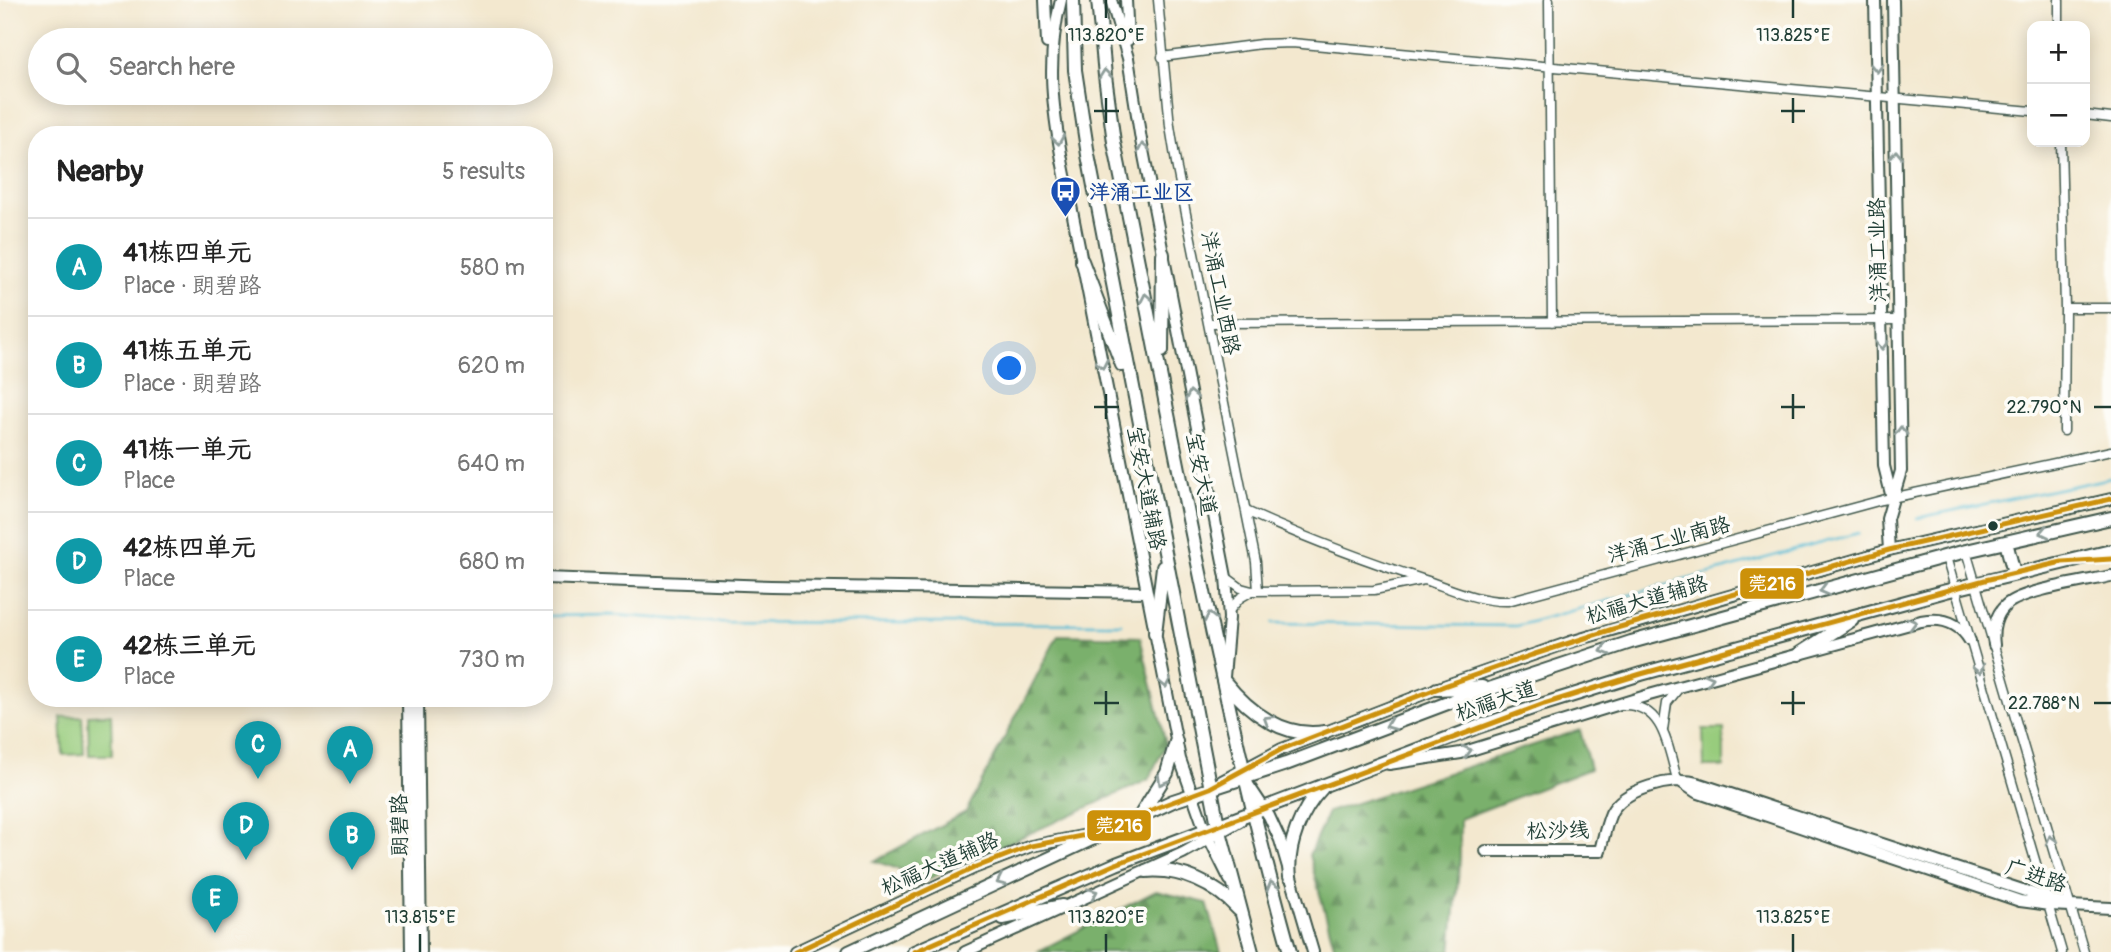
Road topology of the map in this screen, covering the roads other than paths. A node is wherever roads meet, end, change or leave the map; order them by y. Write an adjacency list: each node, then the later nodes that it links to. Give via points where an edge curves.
1 (1045, 0): 15 (main road)
2 (1060, 0): 15 (main road, 宝安大道辅路)
3 (1073, 0): 32 (main road, via 1081,111)
4 (1098, 0): 31 (main road, 宝安大道, one-way to 4, via 1112,131)
5 (1111, 0): 16 (main road)
6 (1126, 0): 16 (main road)
7 (1158, 0): 13 (street, 洋涌工业西路)
8 (1549, 0): 14 (street)
9 (1875, 0): 17 (main road, 洋涌工业路, one-way to 17)
10 (1893, 0): 18 (main road, 洋涌工业路)
11 (2059, 0): 12 (street)
12 (2059, 21)
13 (1163, 57): 14 (street, via 1282,43); 30 (street, 洋涌工业西路, via 1177,169)
14 (1550, 67): 17 (street); 29 (street)
15 (1050, 74): 24 (main road, 宝安大道辅路, one-way to 24)
16 (1131, 74): 23 (main road, one-way to 16)
17 (1877, 96): 18 (street); 28 (main road, 洋涌工业路)
18 (1895, 98): 19 (street); 27 (main road, 洋涌工业路, one-way to 18)
19 (2027, 111)
20 (2090, 116): 21 (street)
21 (2111, 118)
22 (2061, 147): 26 (street)
23 (1163, 254): 31 (main road); 49 (main road, one-way to 23)
24 (1082, 261): 32 (main road); 54 (main road, 宝安大道辅路, one-way to 54)
25 (2111, 307): 26 (street)
26 (2065, 308): 33 (street)
27 (1899, 320): 28 (street); 35 (main road, 洋涌工业路, one-way to 27, via 1901,471)
28 (1881, 321): 29 (street); 35 (main road, 洋涌工业路, one-way to 35, via 1884,466)
29 (1552, 322): 30 (street)
30 (1208, 323): 37 (street, 洋涌工业西路)
31 (1165, 390): 62 (main road, 宝安大道, one-way to 31)
32 (1135, 399): 40 (main road)
33 (2064, 431)
34 (2111, 451): 35 (street, 洋涌工业南路)
35 (1892, 498): 41 (main road, 洋涌工业路, via 1887,519); 51 (street, 洋涌工业南路, via 1516,600 1483,599)
36 (2111, 499): 41 (main road, 松福大道辅路)
37 (1246, 511): 51 (street, 洋涌工业南路, via 1331,548); 55 (street, 洋涌工业西路, via 1256,562)
38 (2111, 518): 39 (main road, 松福大道, one-way to 39)
39 (2006, 542): 42 (main road, 松福大道); 47 (main road)
40 (1164, 549): 58 (main road); 76 (main road)
41 (1889, 550): 65 (main road, 松福大道辅路, via 1613,629)
42 (1966, 551): 44 (main road, 松福大道); 52 (street)
43 (2111, 551): 46 (main road, 松福大道)
44 (1946, 557): 53 (street); 63 (main road, 松福大道, one-way to 63, via 1631,642)
45 (2111, 559): 46 (main road)
46 (2062, 562): 47 (main road, 松福大道)
47 (2014, 573): 52 (main road, 松福大道)
48 (2111, 576): 60 (main road, via 2015,598 1998,617)
49 (1226, 577): 55 (street); 56 (main road)
50 (553, 578): 54 (main road)
51 (1424, 580): 55 (street, via 1374,590)
52 (1975, 583): 53 (main road, 松福大道); 60 (street)
53 (1955, 589): 57 (main road, 松福大道); 59 (street)
54 (1147, 592): 58 (main road, 宝安大道辅路)
55 (1255, 592): 56 (street, via 1236,601)
56 (1229, 611): 62 (main road)
57 (1864, 613): 61 (main road); 72 (main road, 松福大道, via 1587,691)
58 (1155, 633): 71 (main road, 宝安大道辅路, one-way to 71)
59 (1970, 641): 61 (main road, one-way to 59, via 1927,620 1953,623); 85 (street, one-way to 85)
60 (1994, 645): 87 (street, one-way to 60)
61 (1799, 654): 64 (main road, one-way to 61)
62 (1223, 680): 70 (main road, one-way to 62, via 1296,732 1276,725 1249,707); 73 (main road, 宝安大道)
63 (1503, 684): 65 (main road); 73 (main road, 松福大道, one-way to 73, via 1286,764)
64 (1681, 687): 66 (main road); 69 (street, via 1667,703)
65 (1437, 689): 70 (main road, 松福大道辅路)
66 (1617, 705): 69 (street, via 1643,708); 72 (main road, one-way to 66, via 1461,753)
67 (408, 707): 92 (main road, 朗碧路)
68 (418, 707): 93 (main road, 朗碧路)
69 (1663, 730): 74 (street)
70 (1325, 732): 73 (main road, 松福大道辅路, via 1271,754)
71 (1176, 742): 77 (main road, 宝安大道辅路); 79 (main road, one-way to 79, via 1167,773)
72 (1376, 765): 75 (main road, 松福大道)
73 (1243, 773): 76 (main road, 松福大道); 78 (main road, 宝安大道)
74 (1677, 779): 82 (main road, 松沙线, via 1634,792 1612,811 1600,851); 85 (main road, 广进路)
75 (1327, 785): 78 (main road, 松福大道); 84 (main road, via 1308,807 1296,832)
76 (1210, 788): 77 (main road, 松福大道); 81 (main road)
77 (1191, 794): 79 (main road, 松福大道); 81 (main road, 宝安大道辅路)
78 (1258, 810): 81 (main road, 松福大道); 84 (main road, via 1280,840); 98 (main road, 宝安大道, one-way to 78)
79 (1139, 816): 80 (main road, 松福大道)
80 (1107, 831): 94 (main road, 松福大道辅路, via 1031,846 974,868); 95 (main road, 松福大道, one-way to 95)
81 (1213, 832): 83 (main road); 89 (main road); 90 (main road, 松福大道, via 1116,864)
82 (1486, 851)
83 (1146, 870): 86 (main road, one-way to 83); 89 (main road, via 1174,872 1199,881)
84 (1290, 877): 99 (main road)
85 (2048, 902): 87 (main road, 广进路); 100 (street)
86 (1062, 906): 90 (main road); 97 (main road)
87 (2071, 906): 88 (main road, 广进路); 101 (street)
88 (2111, 908)
89 (1241, 913): 91 (main road)
90 (978, 923): 96 (main road, 松福大道)
91 (1250, 948)
92 (411, 952)
93 (421, 952)
94 (795, 952)
95 (849, 952)
96 (914, 952)
97 (965, 952)
98 (1290, 952)
99 (1313, 952)
100 (2063, 952)
101 (2084, 952)

